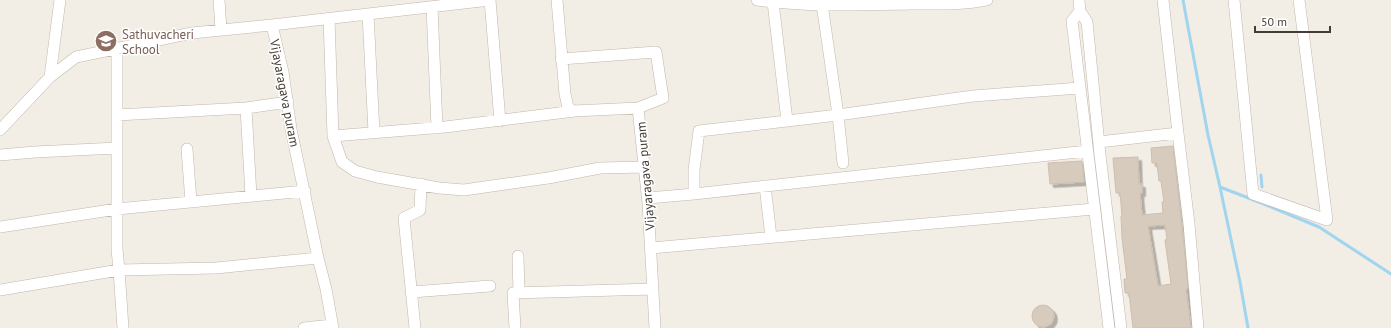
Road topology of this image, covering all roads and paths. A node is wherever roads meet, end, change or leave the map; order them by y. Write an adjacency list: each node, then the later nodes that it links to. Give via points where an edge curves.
1 (60, 0): 20 (street)
2 (218, 0): 17 (street)
3 (490, 0): 13 (street, Vijayaragava puram); 28 (street)
4 (557, 0): 19 (street)
5 (987, 0): 10 (street)
6 (1163, 0): 33 (street)
7 (1234, 0): 8 (street, via 1253,194 1327,220)
8 (1299, 0)
9 (763, 1): 11 (street); 29 (street)
10 (953, 1): 11 (street, via 868,5)
11 (828, 3): 27 (street)
12 (1079, 5): 21 (street, via 1072,21); 35 (street, via 1087,22)
13 (432, 6): 14 (street, Vijayaragava puram); 30 (street)
14 (368, 14): 15 (street, Vijayaragava puram); 32 (street)
15 (329, 18): 16 (street, Vijayaragava puram); 34 (street)
16 (272, 25): 17 (street); 22 (street, Vijayaragava puram)
17 (221, 30): 18 (street)
18 (117, 48): 20 (street, via 76,56); 26 (street)
19 (561, 59): 24 (street, via 656,52 662,98); 25 (street, via 564,94 568,107)
20 (50, 77): 31 (street)
21 (1080, 88): 27 (street, via 974,96); 38 (street)
22 (288, 102): 23 (street); 44 (street, Vijayaragava puram, via 291,129)
23 (246, 108): 26 (street); 46 (street)
24 (638, 108): 25 (street, Vijayaragava puram); 41 (street, Vijayaragava puram)
25 (575, 111): 28 (street, Vijayaragava puram)
26 (117, 115): 36 (street)
27 (838, 115): 29 (street); 40 (street)
28 (500, 120): 30 (street, Vijayaragava puram)
29 (788, 121): 45 (street, via 699,131)
30 (437, 128): 32 (street, Vijayaragava puram)
31 (0, 130)
32 (374, 132): 34 (street, Vijayaragava puram)
33 (1178, 133): 35 (street); 70 (street)
34 (333, 136): 42 (street, via 342,162 355,170 377,177)
35 (1099, 142): 69 (street)
36 (117, 148): 39 (street); 49 (street)
37 (186, 149): 48 (street)
38 (1087, 151): 43 (street); 50 (street)
39 (0, 156)
40 (843, 163)
41 (644, 166): 42 (street, via 600,168 464,190); 47 (street, Vijayaragava puram)
42 (421, 184): 60 (street, via 420,210 404,218)
43 (765, 186): 45 (street); 52 (street)
44 (305, 191): 46 (street); 55 (street, Vijayaragava puram)
45 (694, 194): 47 (street)
46 (251, 196): 48 (street)
47 (648, 198): 53 (street, Vijayaragava puram)
48 (191, 202): 49 (street)
49 (117, 209): 51 (street); 56 (street)
50 (1094, 209): 52 (street); 68 (street)
51 (0, 227)
52 (771, 237): 53 (street)
53 (650, 248): 59 (street, Vijayaragava puram)
54 (518, 256): 61 (street)
55 (318, 258): 56 (street, via 216,268); 62 (street, Vijayaragava puram)
56 (119, 270): 58 (street); 63 (street)
57 (490, 286): 60 (street)
58 (0, 290)
59 (653, 290): 61 (street); 67 (street, Vijayaragava puram)
60 (412, 292): 65 (street)
61 (519, 293): 66 (street, via 513,293)
62 (333, 326): 64 (street)
63 (123, 328)
64 (304, 328)
65 (415, 328)
66 (515, 328)
67 (655, 328)
68 (1109, 328)
69 (1121, 328)
70 (1198, 328)

